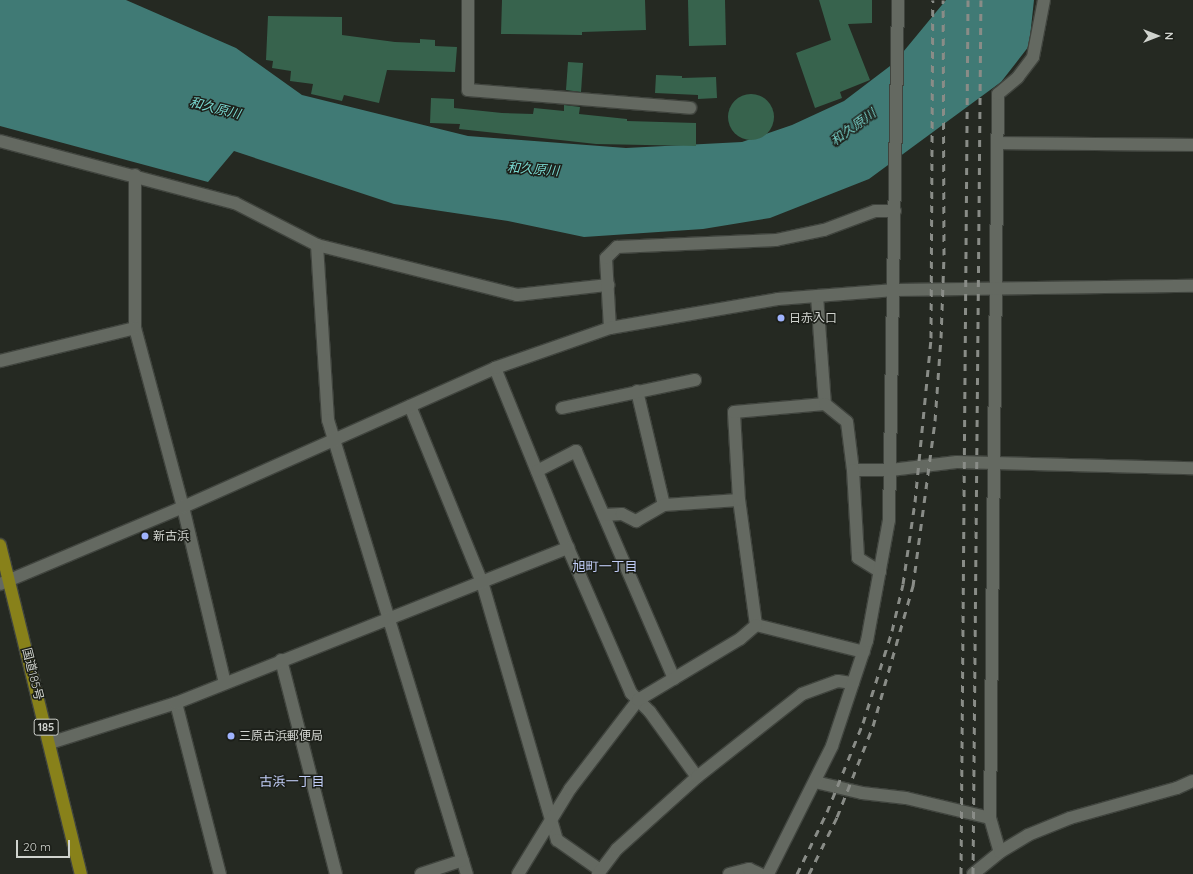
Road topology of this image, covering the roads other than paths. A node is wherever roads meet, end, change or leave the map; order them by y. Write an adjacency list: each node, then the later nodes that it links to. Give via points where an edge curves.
1 (468, 0): 4 (street, via 468,90)
2 (898, 0): 9 (street)
3 (1044, 0): 6 (street, via 1033,56 1018,77 998,94)
4 (690, 108)
5 (0, 140): 8 (street)
6 (997, 143): 7 (street); 13 (street)
7 (1193, 144)
8 (135, 175): 10 (street, via 235,202); 16 (street)
9 (895, 211): 11 (street, via 875,211 824,230 776,240 617,246 606,258); 14 (street)
10 (318, 244): 11 (street, via 517,295); 25 (street, via 328,420)
11 (608, 285): 17 (street)
12 (1193, 286): 13 (street)
13 (995, 288): 14 (street); 26 (street)
14 (895, 290): 15 (street); 29 (street)
15 (817, 296): 17 (street, via 778,299); 22 (street)
16 (135, 328): 18 (street); 33 (street)
17 (610, 328): 19 (street)
18 (0, 361)
19 (495, 368): 23 (street); 30 (street)
20 (695, 380): 21 (street)
21 (637, 391): 24 (street); 32 (street)
22 (825, 404): 28 (street, via 846,422); 31 (street, via 734,412)
23 (410, 406): 25 (street); 39 (street)
24 (562, 408)
25 (334, 440): 33 (street); 40 (street)
26 (993, 462): 27 (street); 29 (street, via 956,462); 53 (street)
27 (1193, 468)
28 (853, 470): 29 (street); 37 (street, via 858,558)
29 (891, 470): 37 (street, via 890,520)
30 (536, 471): 34 (street, via 576,451); 36 (street)
31 (739, 500): 32 (street); 41 (street)
32 (664, 505): 34 (street, via 636,521 622,514)
33 (183, 507): 38 (street); 45 (street)
34 (604, 515): 44 (street)
35 (0, 545): 38 (highway, 国道185号 / 185)
36 (568, 548): 39 (street); 47 (street, via 631,694)
37 (880, 572): 42 (street)
38 (5, 582): 49 (highway, 国道185号 / 185)
39 (482, 582): 40 (street); 54 (street)
40 (388, 619): 43 (street); 56 (street)
41 (756, 624): 42 (street); 44 (street, via 740,639)
42 (864, 652): 46 (street)
43 (281, 660): 45 (street); 60 (street)
44 (674, 679): 47 (street)
45 (225, 683): 48 (street)
46 (853, 683): 50 (street, via 838,681 802,694); 52 (street, via 832,746)
47 (638, 700): 50 (street, via 650,712); 54 (street, via 570,789)
48 (176, 703): 49 (street); 59 (street)
49 (50, 743): 58 (highway, 国道185号 / 185)
50 (697, 777): 57 (street, via 617,849)
51 (1193, 781): 55 (street, via 1070,818 1028,835)
52 (815, 782): 53 (street, via 862,793 906,798); 66 (street)
53 (990, 818): 55 (street)
54 (551, 820): 57 (street, via 557,840); 63 (street)
55 (1000, 852): 67 (street)
56 (463, 860): 61 (street); 62 (street)
57 (599, 872)
58 (81, 874)
59 (220, 874)
60 (336, 874)
61 (421, 874)
62 (467, 874)
63 (518, 874)
64 (729, 874): 65 (street, via 749,869)
65 (760, 874)
66 (768, 874)
67 (973, 874)

